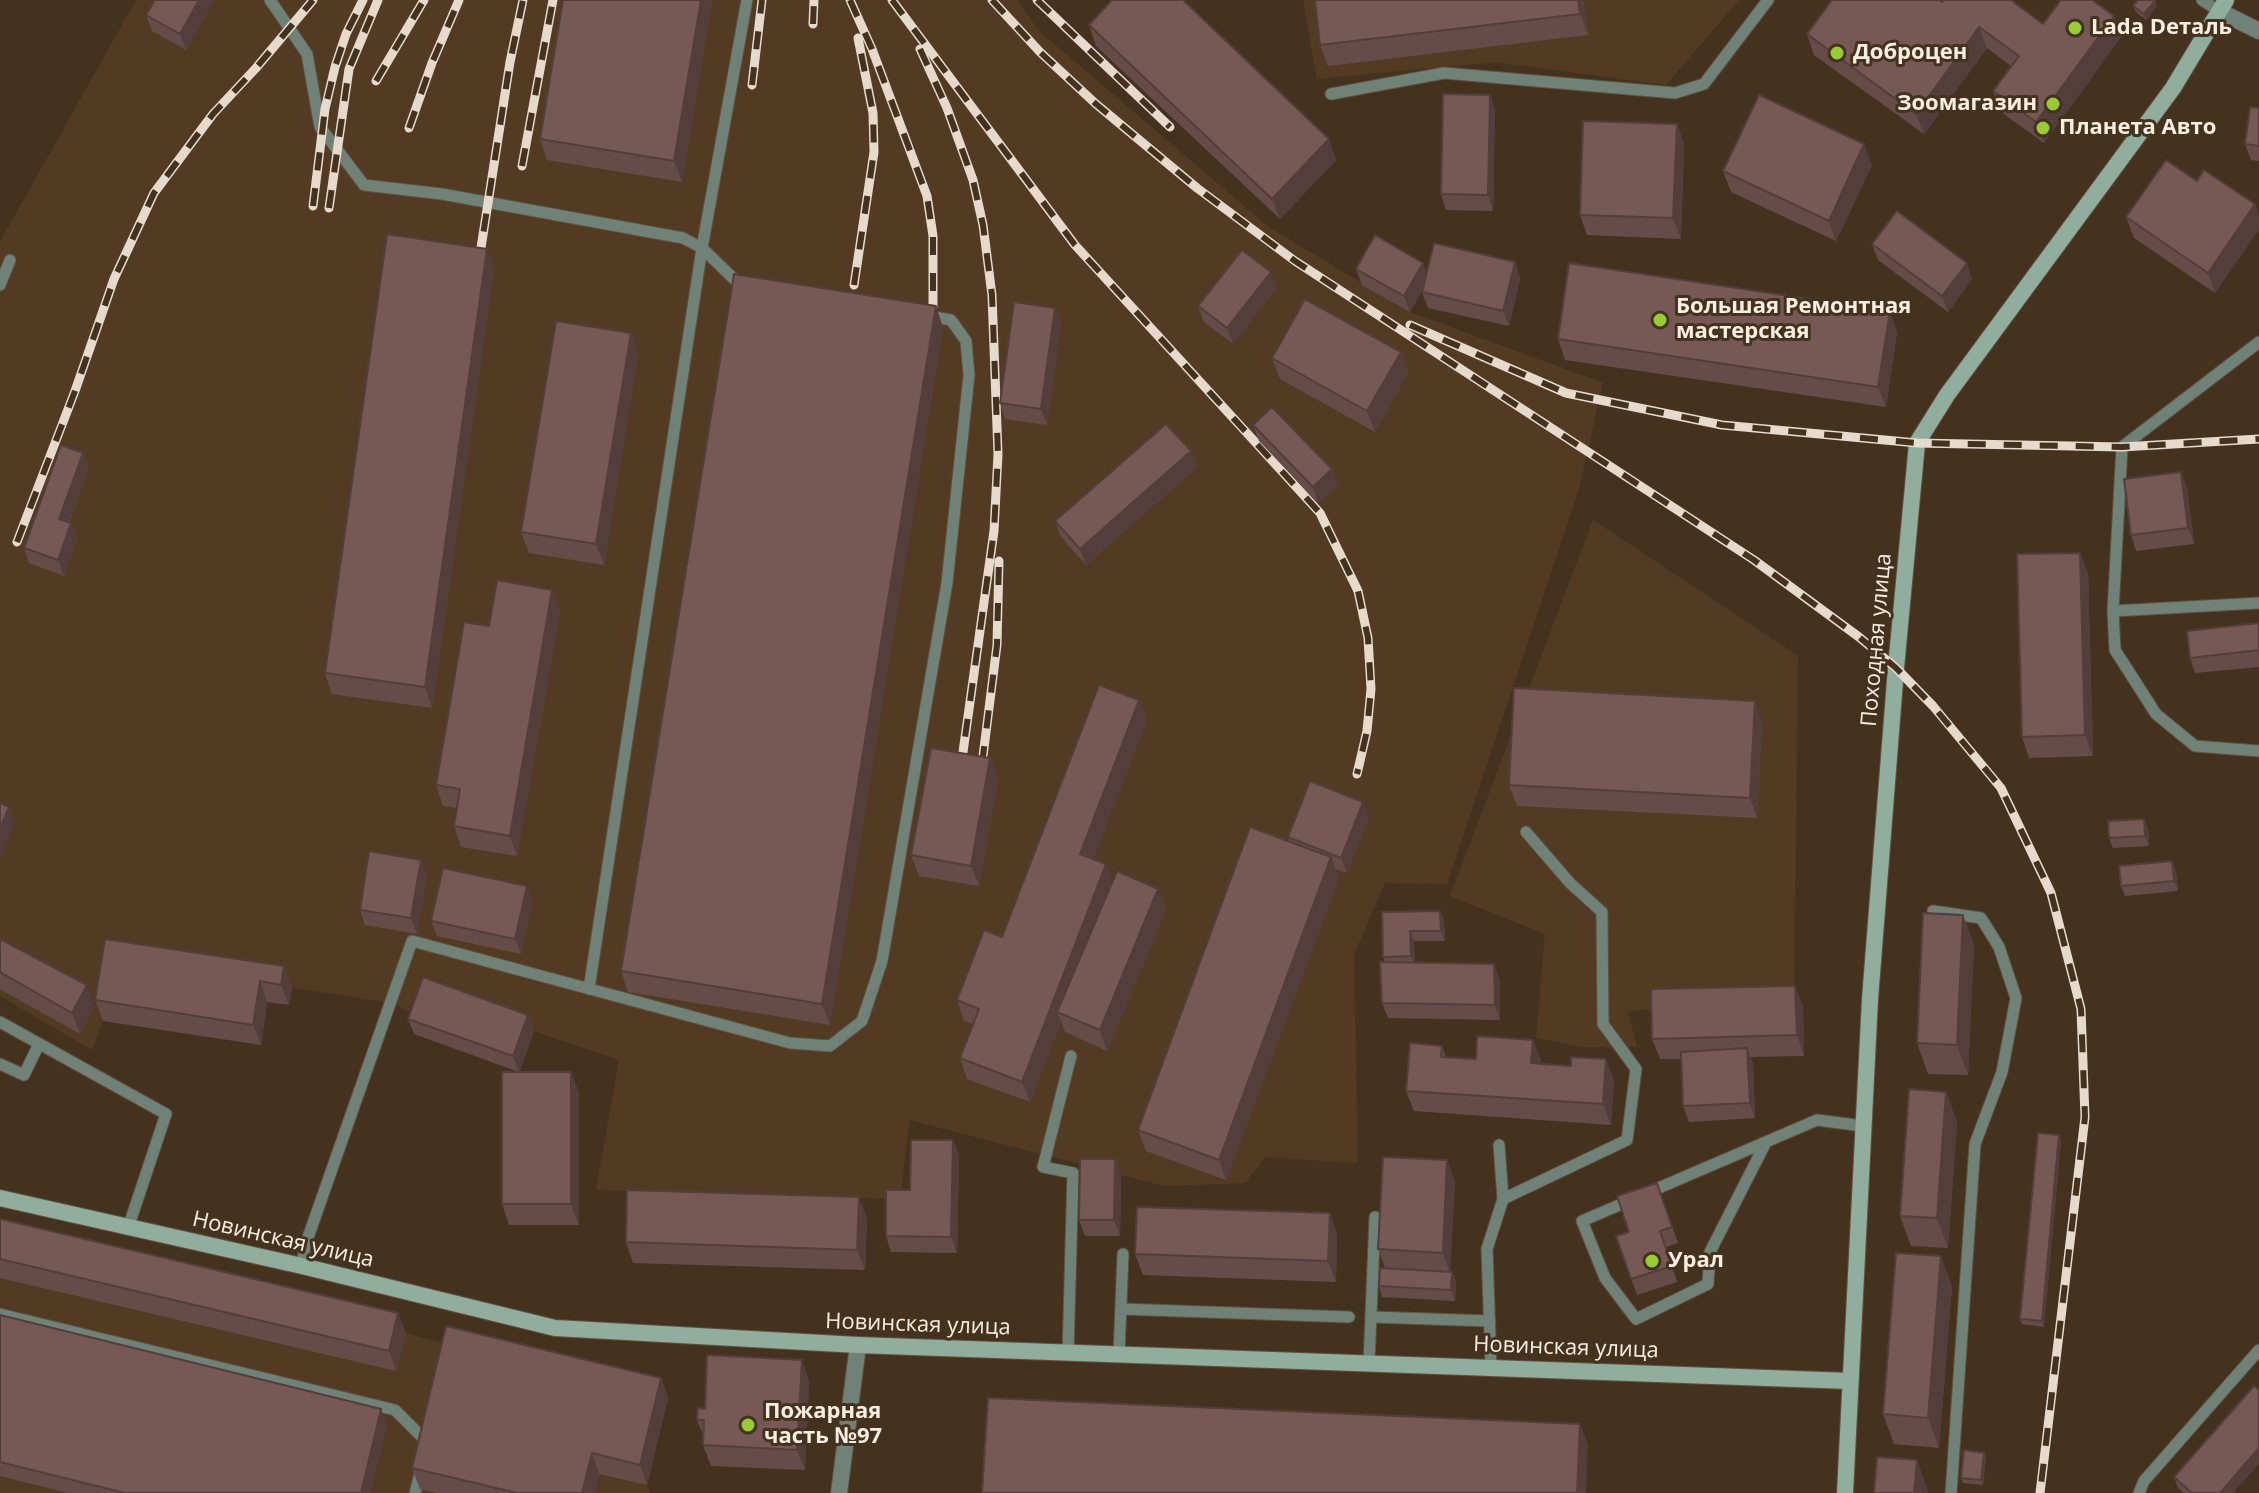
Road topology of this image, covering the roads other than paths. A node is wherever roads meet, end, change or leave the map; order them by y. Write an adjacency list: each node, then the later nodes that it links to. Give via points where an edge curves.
1 (270, 0): 8 (lane, via 307,54 320,127 364,185 668,235)
2 (747, 0): 8 (lane)
3 (1768, 0): 7 (lane, via 1704,84 1675,93 1444,73)
4 (2202, 0): 5 (lane)
5 (2222, 6): 6 (street); 24 (main road, Походная улица, via 2173,88 1917,443)
6 (2259, 31)
7 (1331, 94)
8 (702, 248): 10 (lane, via 736,281); 19 (lane)
9 (10, 260): 11 (lane)
10 (752, 284)
11 (0, 285)
12 (920, 314): 19 (lane, via 951,320 966,341 969,375 945,599 882,961 862,1021 830,1046 790,1043)
13 (2259, 342): 15 (lane, via 2122,447)
14 (2259, 603): 15 (lane)
15 (2113, 611): 16 (lane, via 2115,650 2156,714 2195,746)
16 (2259, 751)
17 (1526, 832): 28 (lane, via 1602,912 1603,1024 1636,1069 1627,1140)
18 (1933, 911): 48 (lane, via 1981,918 1999,947 2016,998 2002,1072 1975,1144)
19 (589, 989): 32 (lane, via 412,941)
20 (0, 1022): 21 (lane)
21 (39, 1044): 23 (lane, via 24,1075); 30 (lane, via 166,1114)
22 (1071, 1056): 40 (lane, via 1043,1167 1073,1173)
23 (0, 1064)
24 (1863, 1126): 25 (lane, via 1817,1120); 44 (main road, Походная улица)
25 (1765, 1144): 25 (lane, via 1710,1252 1708,1284 1636,1319 1605,1278 1582,1221)
26 (1499, 1145): 28 (lane)
27 (0, 1198): 30 (main road, Новинская улица)
28 (1503, 1199): 37 (lane, via 1487,1249)
29 (1375, 1217): 36 (lane)
30 (128, 1228): 32 (main road, Новинская улица)
31 (1123, 1254): 33 (lane)
32 (302, 1266): 38 (main road, Новинская улица, via 555,1328)
33 (1121, 1309): 35 (lane); 41 (lane)
34 (0, 1314): 45 (lane, via 395,1410 427,1442)
35 (1349, 1317)
36 (1371, 1317): 37 (lane); 42 (lane)
37 (1490, 1321): 43 (lane)
38 (858, 1345): 40 (main road, Новинская улица); 46 (street)
39 (2259, 1350): 49 (lane)
40 (1068, 1353): 41 (main road, Новинская улица)
41 (1119, 1354): 42 (main road, Новинская улица)
42 (1369, 1363): 43 (main road, Новинская улица)
43 (1491, 1368): 44 (main road, Новинская улица)
44 (1850, 1381): 47 (main road, Походная улица)
45 (415, 1493)
46 (839, 1493)
47 (1845, 1493)
48 (1951, 1493)
49 (2139, 1493)

